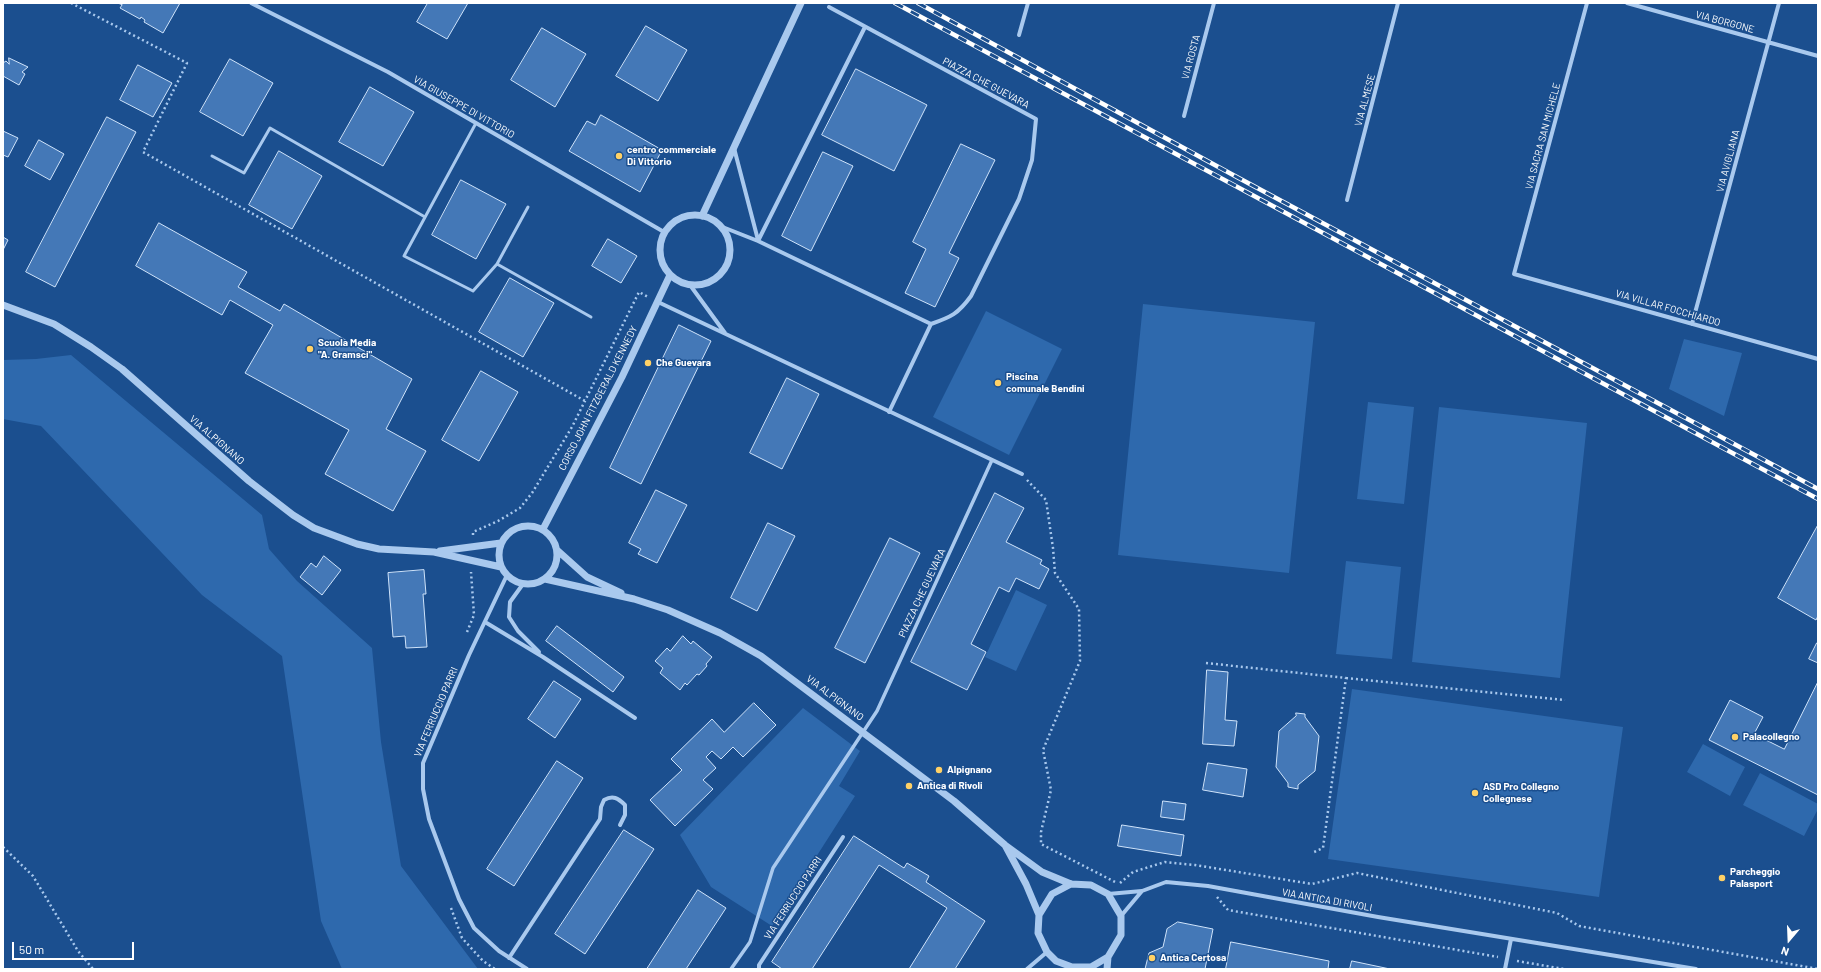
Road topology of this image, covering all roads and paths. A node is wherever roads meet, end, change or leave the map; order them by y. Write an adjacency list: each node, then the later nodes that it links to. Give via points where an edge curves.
1 (71, 3): 37 (path, via 187,63 143,152)
2 (251, 3): 16 (street, VIA GIUSEPPE DI VITTORIO, via 388,72)
3 (801, 3): 17 (street)
4 (1028, 3): 12 (street)
5 (1214, 3): 15 (street, VIA ROSTA)
6 (1398, 3): 19 (street, VIA ALMESE)
7 (1587, 3): 27 (street, VIA SACRA SAN MICHELE)
8 (1627, 3): 13 (street, VIA BORGONE)
9 (1780, 3): 13 (street, VIA AVIGLIANA)
10 (829, 7): 11 (street, PIAZZA CHE GUEVARA)
11 (865, 27): 25 (street); 33 (street, PIAZZA CHE GUEVARA, via 1036,119 1032,160 1023,188 971,296 952,317)
12 (1020, 35)
13 (1769, 42): 14 (street, VIA BORGONE); 34 (street, VIA AVIGLIANA)
14 (1818, 56)
15 (1184, 116)
16 (476, 123): 22 (lane); 24 (street, VIA GIUSEPPE DI VITTORIO)
17 (734, 146): 21 (street); 25 (street)
18 (212, 156): 22 (lane, via 244,173 270,128)
19 (1347, 200)
20 (528, 207): 26 (lane)
21 (702, 216): 23 (street); 24 (street, via 686,216 676,220)
22 (425, 217): 26 (lane, via 404,256 473,291)
23 (720, 226): 25 (street); 29 (street, via 729,240 730,257 722,272 711,282)
24 (664, 232): 28 (street, via 660,242 660,259)
25 (758, 240): 33 (street)
26 (497, 264): 32 (lane)
27 (1514, 274): 34 (street, VIA VILLAR FOCCHIARDO)
28 (670, 276): 29 (street); 30 (street, CORSO JOHN FITZGERALD KENNEDY)
29 (690, 285): 35 (street)
30 (658, 302): 35 (street); 41 (street, CORSO JOHN FITZGERALD KENNEDY)
31 (3, 305): 44 (street, VIA ALPIGNANO, via 54,324 91,347 122,370 249,481 314,528 372,547)
32 (591, 317)
33 (931, 324): 38 (street)
34 (1692, 324): 36 (street, VIA VILLAR FOCCHIARDO)
35 (725, 334): 38 (street)
36 (1818, 359)
37 (585, 401)
38 (890, 412): 39 (street)
39 (992, 460): 40 (street); 56 (street, PIAZZA CHE GUEVARA, via 877,711)
40 (1022, 474): 63 (path, via 1046,500 1055,573 1080,609 1080,661 1043,750 1051,790 1041,832 1041,844)
41 (543, 529): 42 (street, via 531,525 519,527 507,534); 43 (street, via 554,540)
42 (501, 543): 44 (street, VIA ALPIGNANO); 45 (street)
43 (558, 550): 47 (street, via 556,565); 49 (street, VIA ALPIGNANO, via 587,577)
44 (434, 552): 45 (street, VIA ALPIGNANO)
45 (501, 567): 46 (street)
46 (507, 575): 48 (street); 50 (street, VIA FERRUCCIO PARRI)
47 (545, 579): 48 (street); 49 (street, VIA ALPIGNANO)
48 (523, 584): 51 (street, via 510,602 509,616 518,631)
49 (634, 599): 56 (street, VIA ALPIGNANO, via 668,610 720,633 761,656)
50 (485, 622): 51 (street); 72 (street, VIA FERRUCCIO PARRI, via 423,763 423,789 429,819 464,909 474,928)
51 (543, 657): 55 (street)
52 (1206, 663): 53 (path)
53 (1346, 678): 54 (path); 61 (path, via 1323,848)
54 (1565, 700)
55 (635, 718)
56 (863, 731): 59 (street, VIA ALPIGNANO); 78 (street, PIAZZA CHE GUEVARA, via 773,868 750,942)
57 (620, 825): 72 (street, via 625,816 625,805 619,798 610,797 604,800 600,819)
58 (843, 837): 79 (street, VIA FERRUCCIO PARRI)
59 (1005, 844): 62 (street, VIA ALPIGNANO, via 1042,872); 67 (street)
60 (3, 847): 76 (path, via 33,876 78,951)
61 (1312, 853)
62 (1071, 884): 66 (street, via 1091,885); 67 (street, via 1052,894)
63 (1120, 884): 66 (path); 85 (path, via 1133,872 1165,862 1312,884 1357,873 1557,913 1579,926 1597,930)
64 (1208, 886): 65 (street, VIA ANTICA DI RIVOLI, via 1166,882); 69 (street, VIA ANTICA DI RIVOLI); 73 (path, via 1228,910)
65 (1142, 891): 66 (street); 68 (street)
66 (1108, 894): 68 (street)
67 (1039, 915): 70 (street, via 1038,933)
68 (1121, 916): 71 (street, via 1121,935)
69 (1511, 939): 73 (street); 84 (street, VIA ANTICA DI RIVOLI)
70 (1047, 952): 74 (street, via 1056,961); 80 (street)
71 (1108, 957): 74 (street, via 1091,967); 81 (street)
72 (509, 958): 77 (street, VIA FERRUCCIO PARRI)
73 (1507, 959): 75 (path); 82 (street)
74 (1072, 968)
75 (1550, 968): 83 (path)
76 (94, 969)
77 (527, 969)
78 (731, 969)
79 (758, 969)
80 (1027, 969)
81 (1107, 969)
82 (1505, 969)
83 (1564, 969)
84 (1696, 969)
85 (1818, 969)

